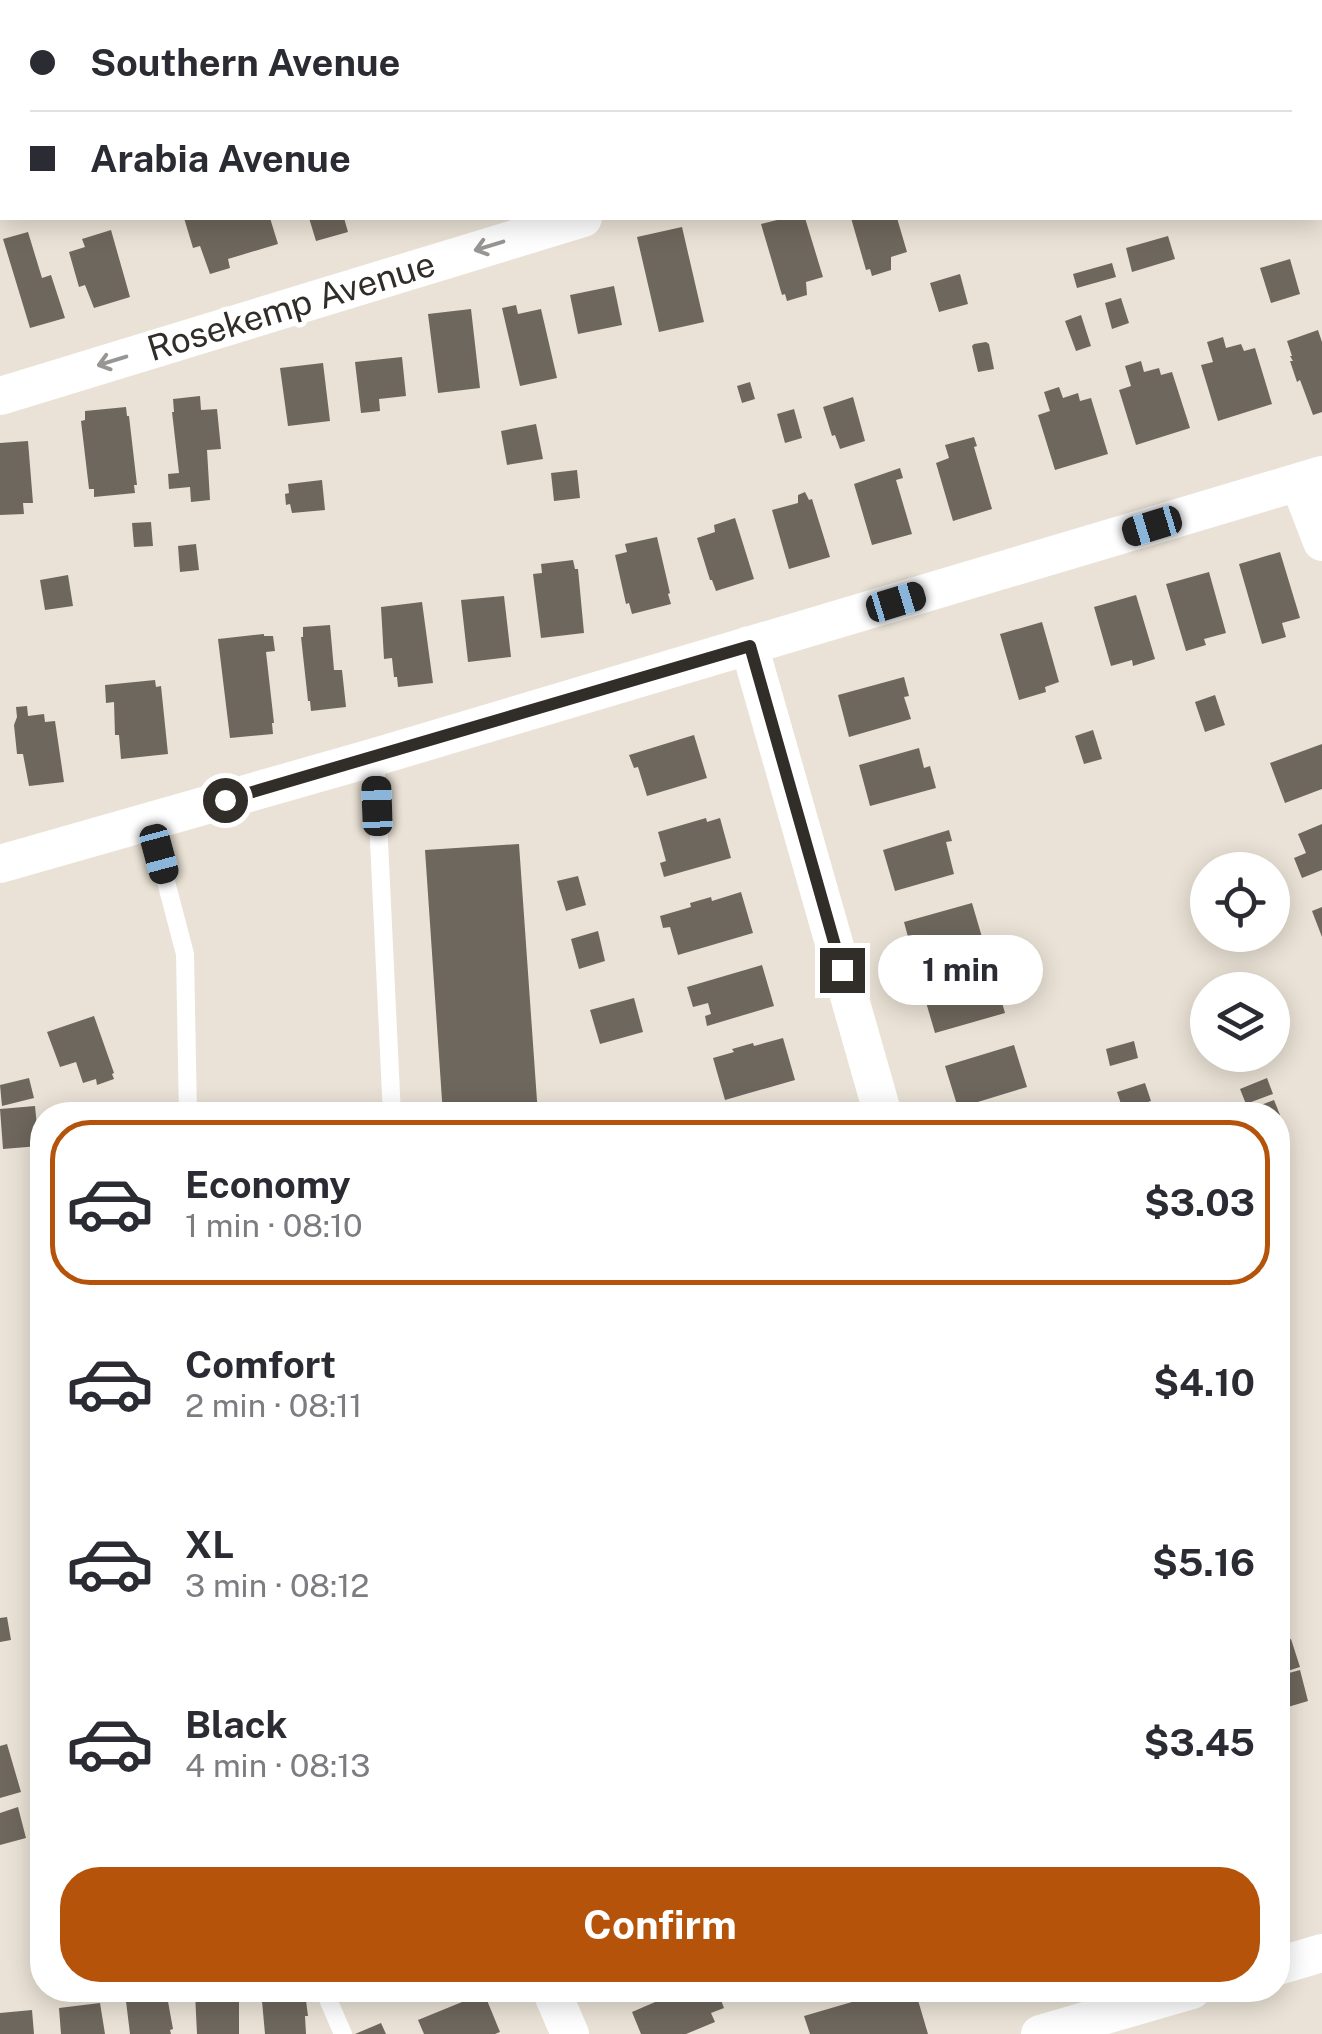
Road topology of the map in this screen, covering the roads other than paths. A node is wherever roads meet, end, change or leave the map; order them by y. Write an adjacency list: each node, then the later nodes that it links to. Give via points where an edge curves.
1 (576, 220): 2 (street, Rosekemp Avenue, one-way to 2)
2 (0, 396)
3 (1310, 479): 4 (street); 5 (street)
4 (1322, 542)
5 (750, 646): 6 (street); 11 (street)
6 (375, 757): 7 (street); 10 (lane)
7 (150, 821): 8 (street); 9 (lane, via 185,954)
8 (0, 864)
9 (188, 1102)
10 (391, 1102)
11 (879, 1102)
12 (1322, 1953): 13 (street)
13 (1290, 1962)
14 (329, 2002): 17 (lane)
15 (557, 2002): 18 (street)
16 (1139, 2010): 19 (street)
17 (343, 2034)
18 (570, 2034)
19 (1040, 2034)

